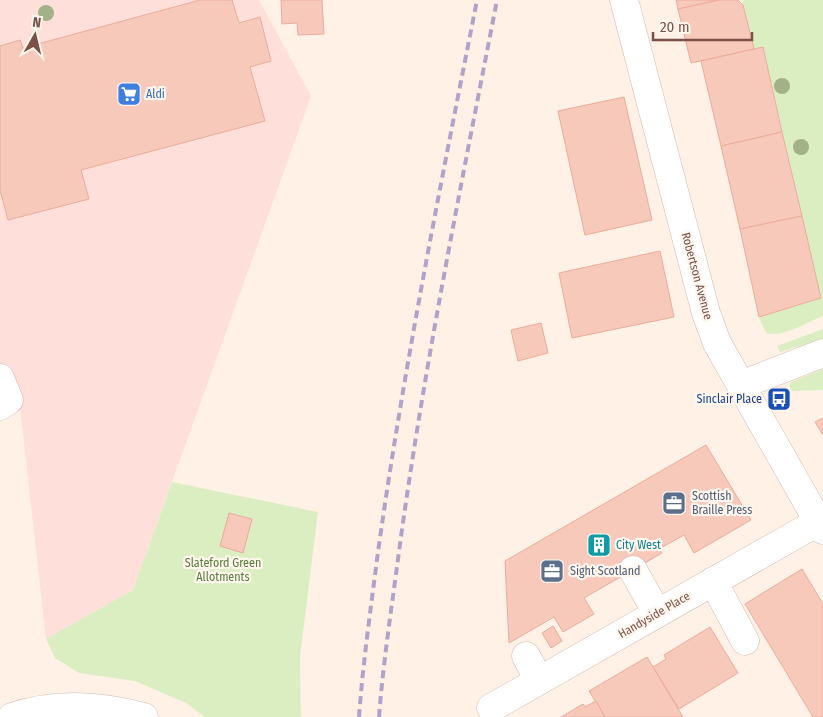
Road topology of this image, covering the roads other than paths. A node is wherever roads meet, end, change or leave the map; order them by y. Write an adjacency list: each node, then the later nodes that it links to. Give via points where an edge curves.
1 (624, 0): 3 (street, Robertson Avenue, via 706,313 717,343)
2 (823, 353): 3 (street)
3 (742, 385): 4 (street, Robertson Avenue)
4 (821, 526): 6 (street, Handyside Place)
5 (633, 570): 7 (street)
6 (713, 581): 7 (street, Handyside Place); 8 (street)
7 (657, 613): 10 (street, Handyside Place)
8 (745, 641)
9 (526, 656): 10 (street)
10 (539, 680): 11 (street, Handyside Place)
11 (491, 708)
12 (12, 717): 13 (street, via 46,708 86,706)
13 (144, 717)

